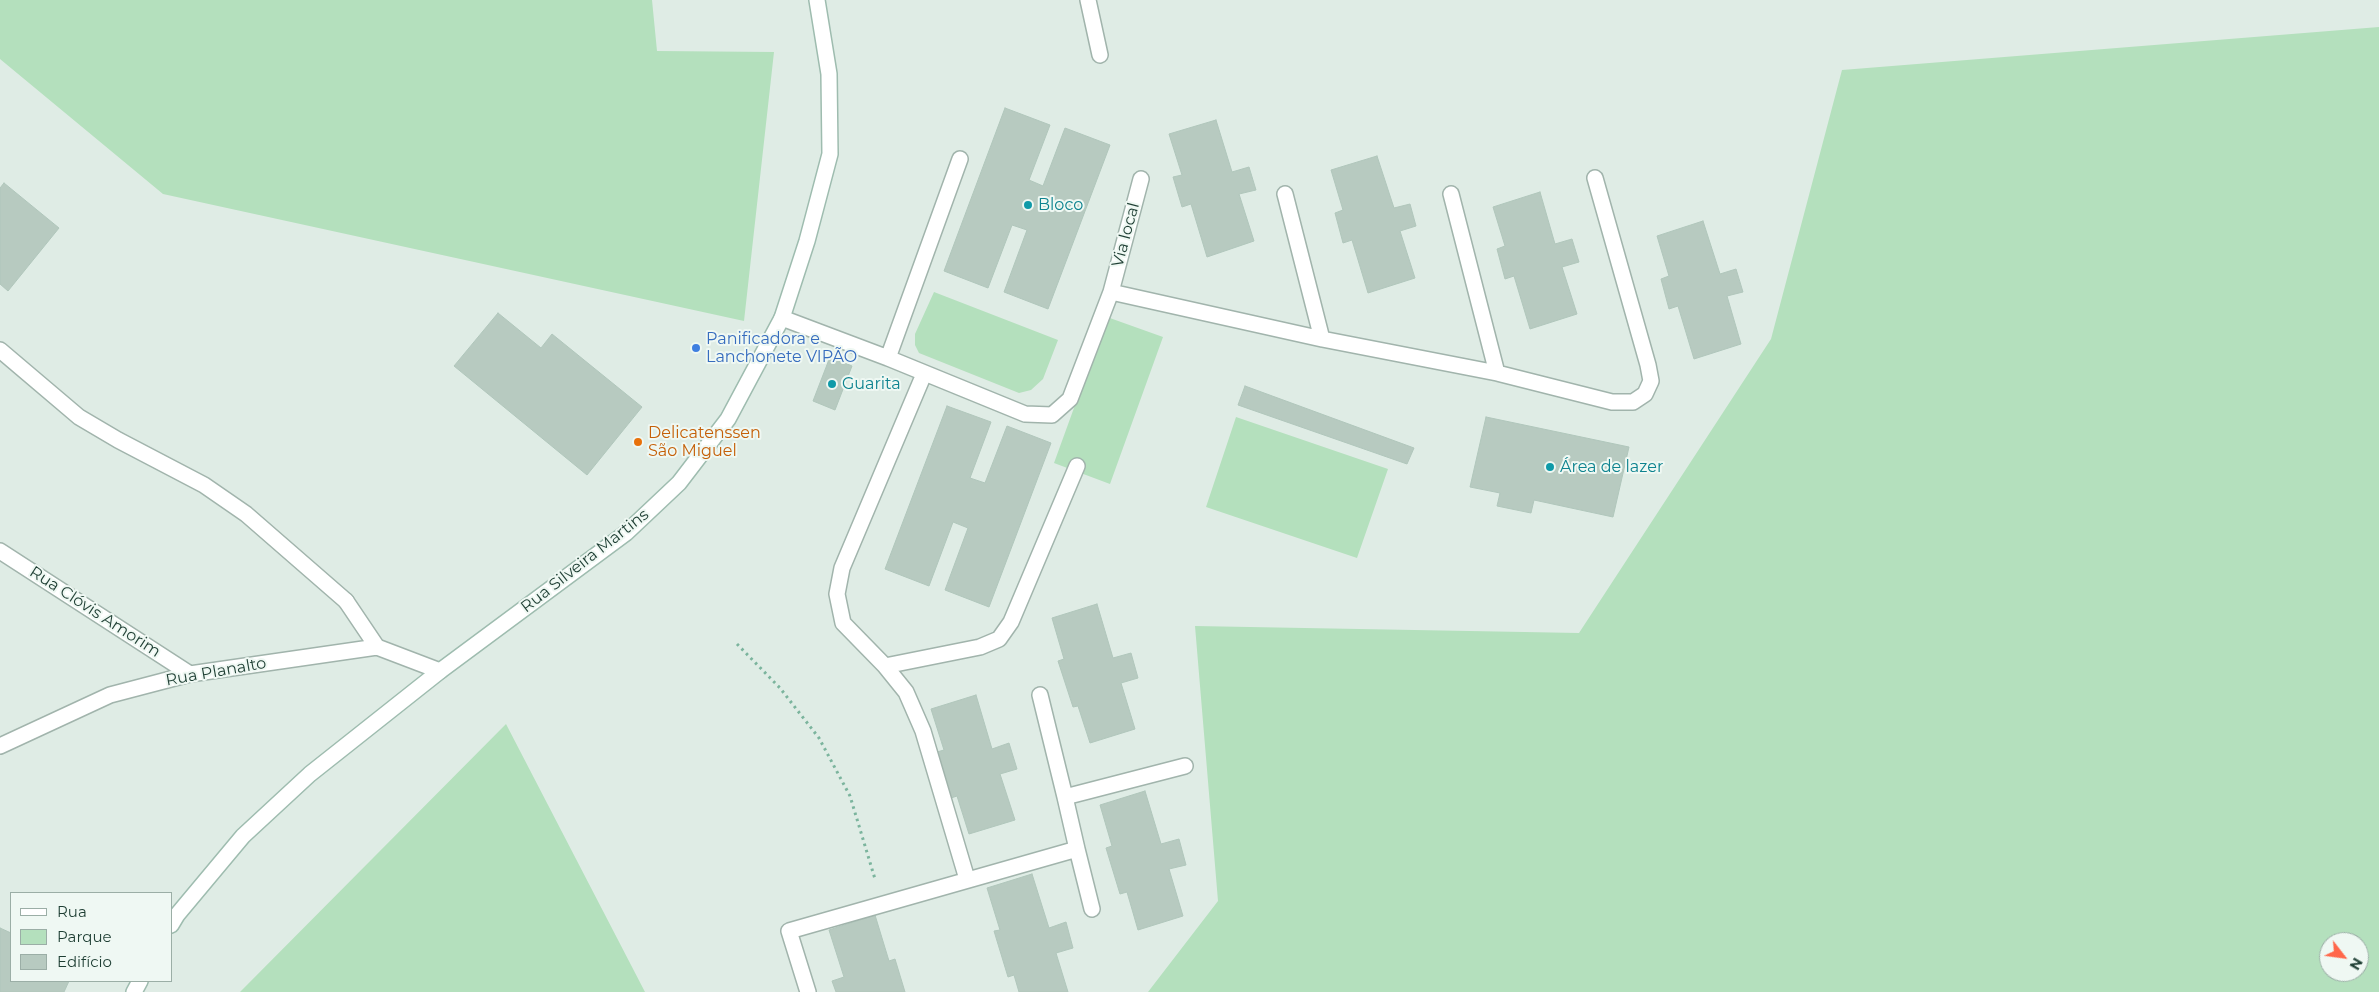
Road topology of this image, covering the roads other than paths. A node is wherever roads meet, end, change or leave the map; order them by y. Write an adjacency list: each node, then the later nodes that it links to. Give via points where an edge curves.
1 (817, 0): 10 (main road, Rua Silveira Martins, via 829,74 830,154)
2 (1088, 0): 3 (main road)
3 (1100, 56)
4 (960, 159): 13 (main road)
5 (1595, 178): 15 (main road, via 1648,365 1651,381 1646,394 1633,402 1612,402)
6 (1142, 179): 9 (main road, Via local)
7 (1285, 194): 11 (main road)
8 (1451, 194): 15 (main road)
9 (1111, 292): 11 (main road); 14 (main road, Via local, via 1070,399 1052,415 1025,414)
10 (782, 318): 13 (main road, Via local); 20 (main road, Rua Silveira Martins, via 728,419 679,483 626,533)
11 (1322, 339): 15 (main road)
12 (0, 350): 18 (main road, via 79,417 204,485 246,514 346,601)
13 (888, 358): 14 (main road, Via local)
14 (924, 374): 19 (main road, via 842,568 837,594 843,623)
15 (1497, 374)
16 (1077, 466): 19 (main road, via 1011,622 999,639 980,647)
17 (0, 550): 21 (main road, Rua Clóvis Amorim)
18 (377, 647): 20 (main road, Rua Planalto); 21 (main road, Rua Planalto)
19 (885, 666): 27 (main road, via 906,692 923,731)
20 (440, 671): 29 (main road, Rua Silveira Martins, via 310,774 243,836)
21 (190, 674): 23 (main road, Rua Planalto, via 110,695)
22 (1040, 695): 25 (main road)
23 (0, 746)
24 (1185, 766): 25 (main road)
25 (1064, 797): 26 (main road)
26 (1077, 849): 27 (main road); 28 (main road)
27 (967, 879): 30 (main road, via 789,931)
28 (1092, 909)
29 (172, 923)
30 (808, 992)

